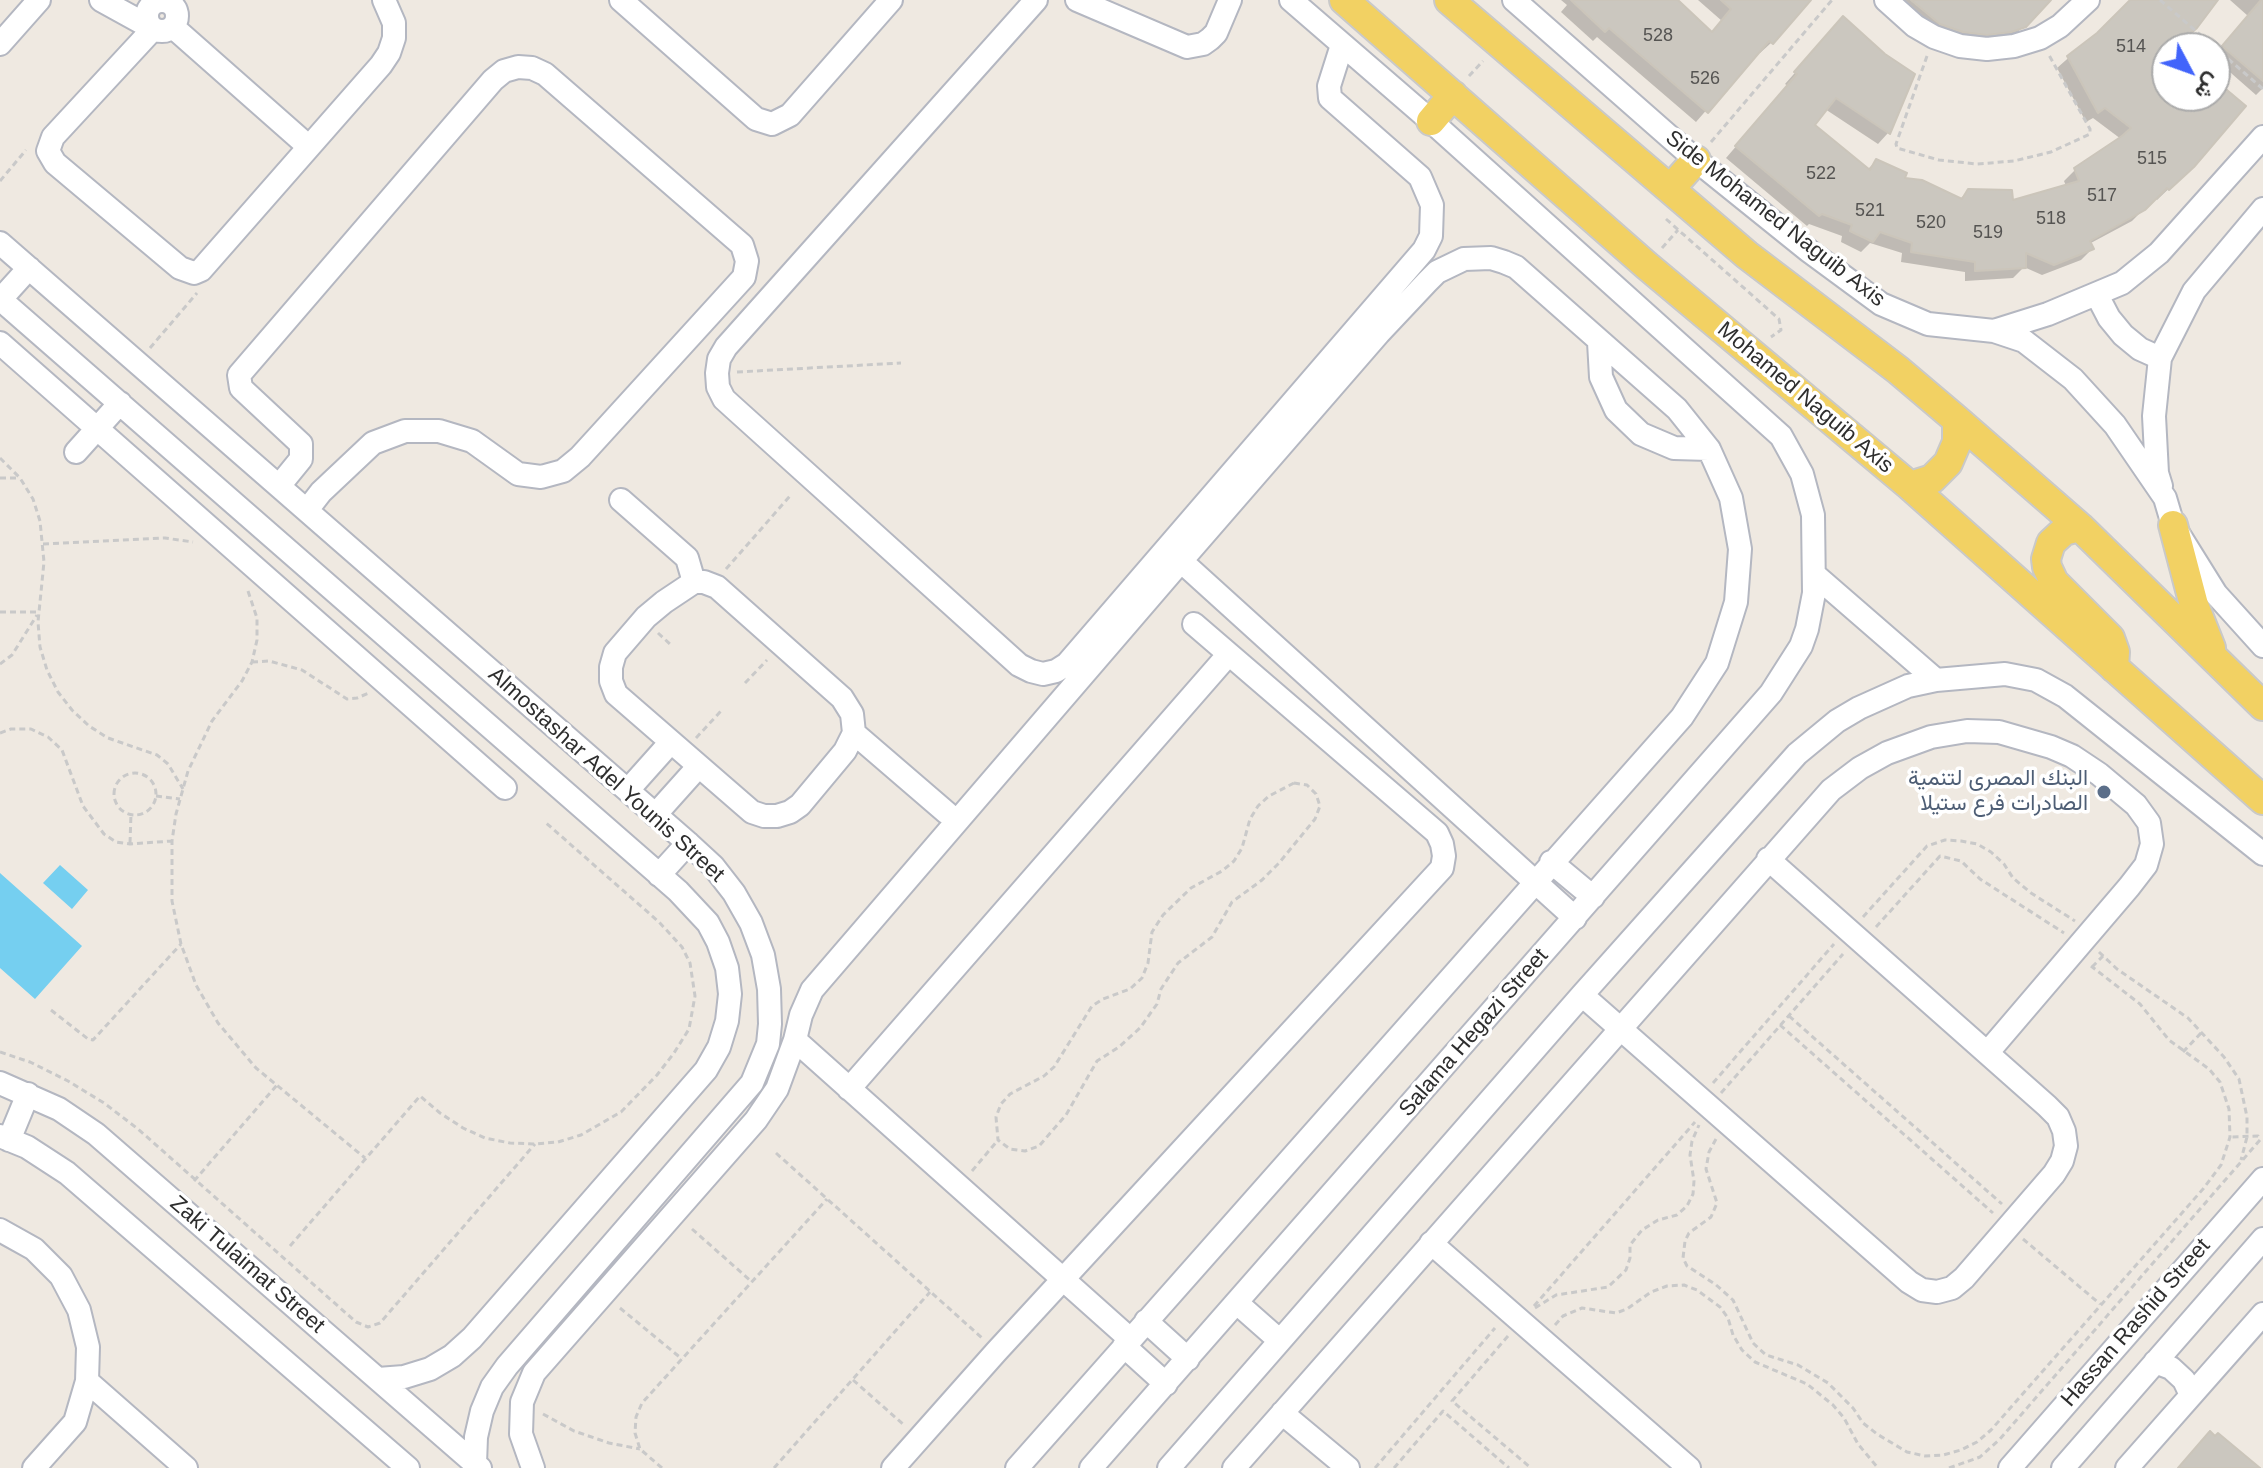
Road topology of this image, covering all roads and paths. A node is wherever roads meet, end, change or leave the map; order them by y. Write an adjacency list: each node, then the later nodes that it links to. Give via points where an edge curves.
1 (39, 0): 20 (street)
2 (101, 0): 17 (street)
3 (384, 0): 27 (street, via 394,23 389,53)
4 (621, 0): 5 (street, via 756,119 772,124 790,115)
5 (891, 0)
6 (1036, 0): 45 (street, via 726,347)
7 (1077, 0): 8 (street, via 1187,47 1203,44 1216,33)
8 (1230, 0)
9 (1291, 0): 21 (street)
10 (1344, 0): 23 (main road, Mohamed Naguib Axis)
11 (1449, 0): 30 (main road)
12 (1514, 0): 28 (street, Side Mohamed Naguib Axis)
13 (1832, 0): 28 (path)
14 (1886, 0): 18 (street)
15 (2088, 0): 19 (street)
16 (2160, 0): 22 (path)
17 (159, 13): 26 (street); 27 (street)
18 (1934, 37): 19 (street, via 1987,49); 19 (path, via 1896,144 1902,151 1977,164 2051,152 2090,134)
19 (2040, 38)
20 (0, 44)
21 (1342, 45): 24 (street); 45 (street, via 1330,98 1420,177 1433,221 1424,250 1056,671 1043,674 1019,665 724,399)
22 (2263, 89)
23 (1453, 95): 24 (main road); 55 (main road, Mohamed Naguib Axis)
24 (1431, 121): 65 (street, via 1781,436 1809,494)
25 (2263, 137): 36 (street, via 2159,253 2122,283)
26 (49, 144): 29 (path, via 32,145); 35 (street, via 55,163 169,259 186,272)
27 (309, 147): 35 (street)
28 (1696, 160): 30 (main road); 38 (street, Side Mohamed Naguib Axis, via 1896,313 1928,324)
29 (0, 181)
30 (1670, 189): 47 (main road)
31 (2263, 209): 42 (street, via 2194,291)
32 (1666, 220): 39 (path, via 1779,319 1779,334)
33 (0, 243): 34 (street, Almostashar Adel Younis Street)
34 (29, 268): 37 (street); 43 (street, Almostashar Adel Younis Street)
35 (201, 270): 43 (path, via 199,290)
36 (2097, 295): 38 (street); 42 (street, via 2123,335)
37 (0, 299): 46 (street, Almostashar Adel Younis Street)
38 (1994, 331): 57 (street, Side Mohamed Naguib Axis, via 2024,341 2073,379 2115,425)
39 (1765, 336)
40 (1599, 342): 49 (street, via 1677,409); 49 (street, via 1601,377 1616,410 1641,434 1663,444); 64 (street, via 1516,267 1477,257 1450,264 1379,333)
41 (0, 343): 48 (street)
42 (2160, 358): 57 (street, via 2155,445)
43 (138, 362): 54 (street, Almostashar Adel Younis Street)
44 (901, 363): 45 (path)
45 (717, 373)
46 (120, 403): 48 (street); 102 (street, Almostashar Adel Younis Street)
47 (1957, 420): 55 (main road, via 1957,442 1948,463 1932,479); 61 (main road)
48 (97, 429): 50 (street); 79 (street)
49 (1709, 449): 101 (street, via 1731,498 1740,549 1736,602 1717,663 1682,717)
50 (76, 452)
51 (0, 458): 53 (path)
52 (0, 478): 53 (path)
53 (20, 478): 62 (path, via 33,499)
54 (279, 486): 59 (street, Almostashar Adel Younis Street); 59 (street, via 301,459 301,444 241,388 239,375 504,71 532,68 545,74 742,245 744,277 563,471 541,477 518,474 472,441 439,431 405,431 373,443)
55 (1910, 486): 77 (main road, Mohamed Naguib Axis)
56 (790, 496): 66 (path)
57 (2165, 498): 60 (street, Side Mohamed Naguib Axis)
58 (621, 500): 66 (street, via 687,558)
59 (307, 510): 88 (street, Almostashar Adel Younis Street)
60 (2173, 525): 72 (street, Side Mohamed Naguib Axis, via 2216,594); 74 (main road, via 2194,605)
61 (2080, 527): 74 (main road); 77 (main road, via 2064,531 2051,543 2047,567 2054,582 2110,638)
62 (43, 544): 63 (path, via 165,538); 69 (path)
63 (197, 544)
64 (1181, 561): 103 (street); 117 (street, via 812,990)
65 (1815, 575): 78 (street); 104 (street, Salama Hegazi Street, via 1807,629 1782,679)
66 (703, 583): 71 (street); 85 (street, via 664,602 643,621 615,653 611,667 616,694)
67 (246, 587): 75 (path, via 257,618)
68 (0, 612): 69 (path)
69 (39, 612): 76 (path, via 12,655); 87 (path, via 47,670 72,710 108,738 157,755)
70 (1194, 624): 73 (street)
71 (781, 644): 80 (path); 84 (street, via 842,698 852,714)
72 (2263, 646)
73 (1228, 655): 123 (street); 147 (street, via 1437,833 1442,868)
74 (2216, 660): 81 (main road)
75 (252, 662): 79 (path, via 302,670 347,699 367,695); 87 (path, via 212,721)
76 (0, 664)
77 (2114, 668): 91 (main road, Mohamed Naguib Axis)
78 (1936, 680): 99 (street, via 2005,674 2051,687); 111 (street, via 1882,696 1816,736)
79 (384, 682): 86 (street)
80 (745, 683)
81 (2263, 706)
82 (721, 711): 85 (path)
83 (0, 733): 98 (path, via 31,729 48,737 62,750 94,823 116,842)
84 (854, 733): 85 (street, via 800,805 777,816 752,812); 92 (street)
85 (684, 755): 88 (street); 94 (street)
86 (505, 788)
87 (183, 789): 90 (path)
88 (628, 790): 94 (street, Almostashar Adel Younis Street)
89 (156, 796): 90 (path); 93 (path, via 144,813); 93 (path, via 153,783 142,774 122,777 115,802)
90 (180, 799): 96 (path)
91 (2263, 800)
92 (947, 813)
93 (131, 814): 98 (path)
94 (655, 815): 97 (street, Almostashar Adel Younis Street)
95 (545, 822): 132 (path, via 672,934 690,963 695,996 689,1029 674,1053 621,1112 581,1135)
96 (172, 841): 98 (path); 108 (path, via 172,901)
97 (688, 843): 102 (street); 174 (street, Almostashar Adel Younis Street, via 734,893 763,955 770,1024 762,1064 739,1100 500,1377 482,1411 476,1437)
98 (130, 844)
99 (2263, 854)
100 (1768, 859): 106 (street); 107 (street, via 1831,790 1887,753 1931,737 1999,732 2072,756 2119,790 2149,823 2152,844 2146,865); 115 (street)
101 (1551, 862): 103 (street); 104 (street)
102 (659, 875): 164 (street, Almostashar Adel Younis Street, via 694,906 718,942 730,994 719,1047 706,1070 472,1338 430,1369)
103 (1533, 882): 105 (street); 155 (street)
104 (1593, 897): 105 (street, Salama Hegazi Street)
105 (1575, 918): 150 (street, Salama Hegazi Street)
106 (1854, 935): 107 (path, via 1940,856 1961,861 1980,879); 107 (path, via 1927,846 1945,840 1977,844 1991,852 2013,878); 113 (path); 119 (street); 127 (path)
107 (2086, 937): 109 (path); 119 (street)
108 (181, 944): 112 (path, via 93,1040); 122 (path, via 218,1023)
109 (2103, 956): 110 (path); 116 (path)
110 (2092, 967)
111 (1582, 995): 115 (street); 157 (street)
112 (51, 1010)
113 (1788, 1016): 114 (path); 124 (path)
114 (1780, 1025): 126 (path); 127 (path)
115 (1620, 1028): 127 (street); 145 (street)
116 (2202, 1032): 120 (path); 129 (path, via 2239,1079)
117 (795, 1040): 123 (street); 169 (street, via 777,1089 756,1120 534,1373)
118 (0, 1052): 137 (path, via 43,1068 104,1103)
119 (1988, 1052): 141 (street, via 2058,1117 2064,1131 2062,1161)
120 (2183, 1052)
121 (0, 1083): 125 (street, Zaki Tulaimat Street)
122 (277, 1085): 134 (path); 137 (path)
123 (849, 1089): 138 (street)
124 (1874, 1091): 126 (path); 141 (path)
125 (28, 1094): 130 (street); 164 (street, Zaki Tulaimat Street, via 96,1134)
126 (1866, 1101): 141 (path)
127 (1707, 1105): 141 (street, via 1922,1290 1952,1288); 154 (path); 154 (path, via 1692,1141 1694,1181 1687,1206 1642,1230 1630,1245 1626,1270 1608,1287 1556,1295)
128 (2230, 1137): 129 (path)
129 (2247, 1137): 135 (path); 135 (path, via 2260,1140)
130 (4, 1138): 177 (street, via 67,1173)
131 (998, 1140): 131 (path, via 1025,1151 1049,1136 1097,1061 1140,1028 1178,963 1212,937 1232,902 1262,880 1315,819 1320,806 1307,785 1294,783 1269,796 1250,819 1234,861 1191,888 1163,915 1152,932 1142,978 1092,1006 1054,1067 1001,1104); 138 (path)
132 (535, 1144): 134 (path, via 485,1138 451,1121 420,1096); 137 (path, via 380,1323 368,1327)
133 (776, 1153): 139 (path)
134 (365, 1158): 146 (path)
135 (2240, 1163): 194 (path, via 2000,1439 1980,1457)
136 (2263, 1179): 140 (street, Hassan Rashid Street)
137 (194, 1181)
138 (959, 1187): 147 (street)
139 (827, 1199): 148 (path); 149 (path)
140 (2255, 1203): 195 (street, Hassan Rashid Street)
141 (2013, 1222): 151 (path)
142 (692, 1229): 148 (path)
143 (0, 1230): 166 (street, via 48,1262 71,1292 85,1328)
144 (2263, 1239): 160 (street, Hassan Rashid Street)
145 (1431, 1243): 154 (street); 170 (street)
146 (290, 1246)
147 (1064, 1280): 158 (street); 159 (street)
148 (752, 1282): 161 (path)
149 (930, 1292): 159 (path); 165 (path)
150 (1237, 1303): 157 (street); 162 (street, Salama Hegazi Street)
151 (2101, 1305)
152 (620, 1308): 161 (path)
153 (2263, 1314): 163 (street)
154 (1515, 1316): 156 (street); 188 (path); 191 (path, via 1452,1401)
155 (1146, 1321): 158 (street); 162 (street)
156 (1542, 1339): 192 (street); 193 (path, via 1572,1311 1593,1307 1616,1313 1651,1292 1684,1285 1720,1307 1742,1350 1755,1362 1807,1384 1833,1405)
157 (1279, 1340): 185 (street)
158 (1127, 1342): 167 (street); 183 (street)
159 (996, 1352): 171 (street)
160 (2162, 1354): 163 (street); 168 (street); 196 (street, Hassan Rashid Street)
161 (682, 1359): 172 (path, via 642,1403 635,1433)
162 (1188, 1359): 167 (street, Salama Hegazi Street)
163 (2207, 1378): 168 (street)
164 (378, 1379): 174 (street, Zaki Tulaimat Street)
165 (853, 1379): 171 (path); 173 (path)
166 (87, 1381): 175 (street, via 75,1422); 176 (street)
167 (1166, 1384): 184 (street, Salama Hegazi Street)
168 (2191, 1395): 197 (street)
169 (522, 1402): 172 (path, via 574,1431); 178 (street, via 521,1434)
170 (1282, 1413): 186 (street); 187 (street)
171 (919, 1439): 182 (street)
172 (640, 1449): 179 (path)
173 (779, 1462): 180 (path); 181 (path)
174 (478, 1466)
175 (34, 1468)
176 (186, 1468)
177 (408, 1468)
178 (533, 1468)
179 (662, 1468)
180 (774, 1468)
181 (786, 1468)
182 (893, 1468)
183 (1017, 1468)
184 (1091, 1468)
185 (1169, 1468)
186 (1234, 1468)
187 (1348, 1468)
188 (1375, 1468)
189 (1394, 1468): 190 (path, via 1443,1411)
190 (1509, 1468)
191 (1531, 1468)
192 (1689, 1468)
193 (1878, 1468)
194 (1949, 1468)
195 (2010, 1468)
196 (2063, 1468)
197 (2127, 1468)

